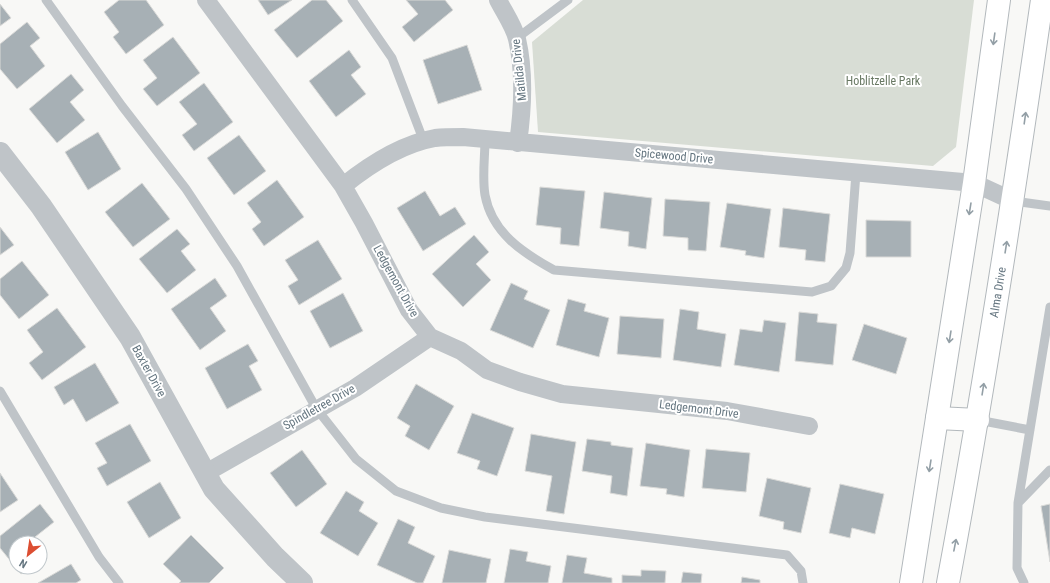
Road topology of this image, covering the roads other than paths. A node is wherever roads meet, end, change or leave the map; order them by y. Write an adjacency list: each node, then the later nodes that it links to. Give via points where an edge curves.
1 (46, 0): 21 (lane, via 122,106 186,189 237,266)
2 (206, 0): 15 (street, Ledgemont Drive)
3 (352, 0): 10 (lane, via 392,58)
4 (498, 0): 8 (street, Matilda Drive)
5 (568, 0): 8 (lane)
6 (999, 0): 14 (main road, one-way to 14)
7 (1042, 0): 16 (main road, Alma Drive, one-way to 7)
8 (517, 38): 11 (street, Matilda Drive, via 523,108)
9 (485, 139): 10 (street, Spicewood Drive, via 434,138); 11 (street, Spicewood Drive); 13 (lane, via 485,195 496,225 525,254 554,270 812,292 830,286 846,268 850,253)
10 (424, 142): 15 (street, Spicewood Drive, via 397,150 360,172)
11 (518, 142): 13 (street, Spicewood Drive)
12 (0, 153): 27 (street, Baxter Drive, via 41,206 130,337)
13 (856, 172): 14 (street, Spicewood Drive)
14 (974, 184): 16 (street, Spicewood Drive); 22 (main road, one-way to 22)
15 (343, 186): 19 (street, Ledgemont Drive, via 409,310)
16 (1013, 201): 17 (lane); 23 (main road, Alma Drive, one-way to 16)
17 (1050, 206)
18 (1050, 308): 25 (lane)
19 (430, 337): 21 (street, Spindletree Drive, via 355,388); 24 (street, Ledgemont Drive, via 461,351 487,370 562,394 727,411)
20 (0, 391): 29 (lane, via 99,557)
21 (316, 408): 27 (street, Spindletree Drive); 31 (lane, via 356,460 396,491 441,508 485,517 787,555 801,571)
22 (937, 418): 23 (main road); 32 (main road, one-way to 32)
23 (978, 420): 25 (lane); 33 (main road, Alma Drive, one-way to 23)
24 (809, 426)
25 (1030, 430): 28 (lane)
26 (1050, 470): 28 (lane)
27 (204, 474): 30 (street, Baxter Drive, via 214,489 275,557)
28 (1018, 503): 34 (lane, via 1017,568)
29 (119, 583)
30 (302, 583)
31 (803, 583)
32 (910, 583)
33 (948, 583)
34 (1024, 583)

